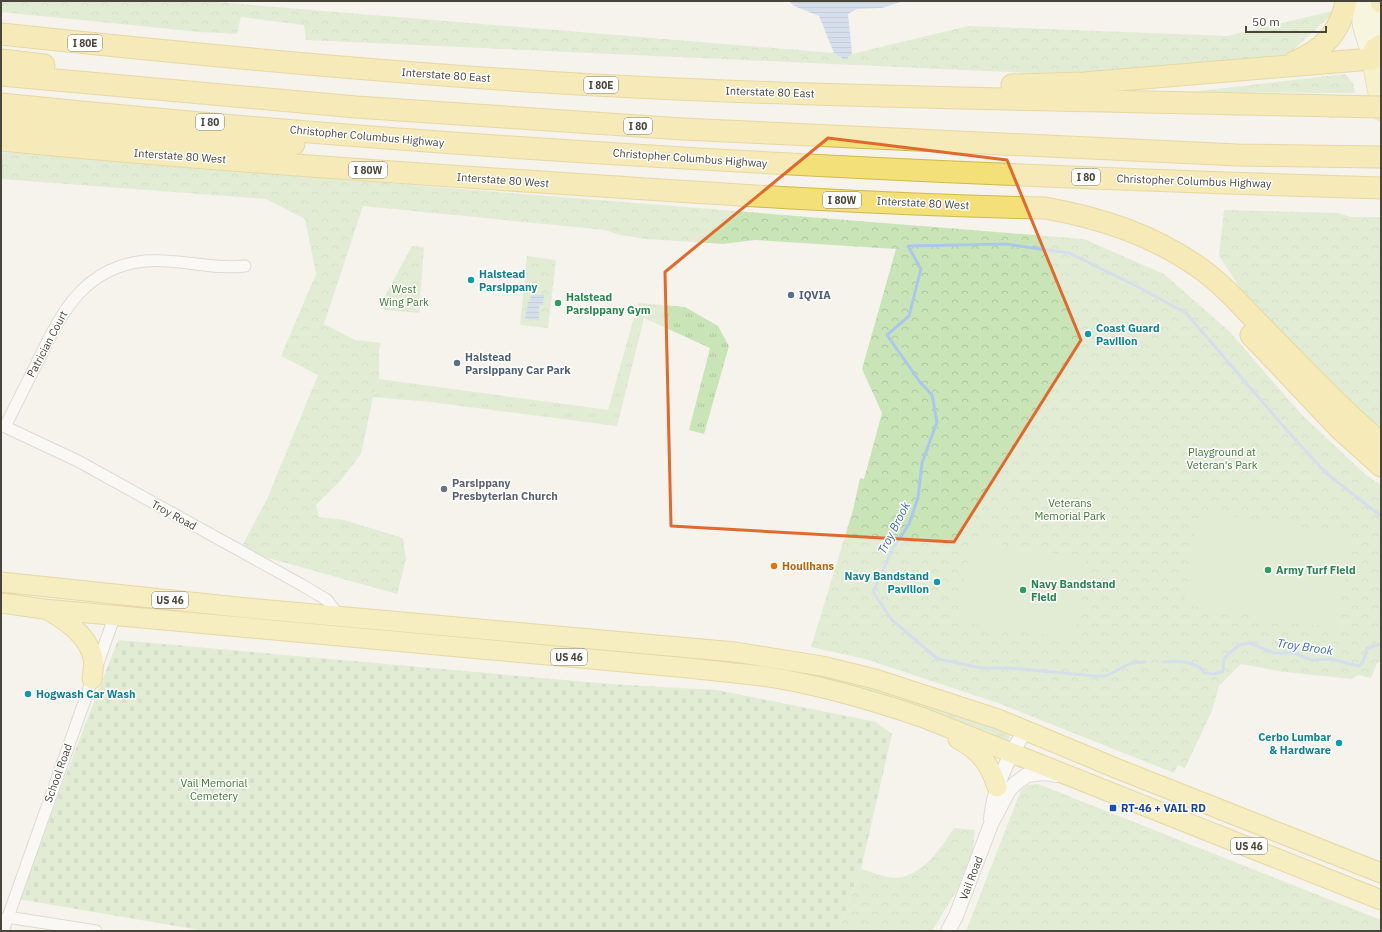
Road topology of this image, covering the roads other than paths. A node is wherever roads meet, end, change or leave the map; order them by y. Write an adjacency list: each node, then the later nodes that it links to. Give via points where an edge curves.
1 (1346, 1): 7 (highway, via 1341,20 1327,42 1307,57)
2 (1359, 1): 5 (main road, via 1361,26)
3 (1374, 1): 5 (main road)
4 (1, 34): 10 (highway, Interstate 80 East / I 80E, via 448,76 655,88)
5 (1376, 52): 7 (highway); 13 (main road)
6 (1, 60): 9 (highway, via 198,82)
7 (1278, 68): 10 (highway, via 1084,83 927,86)
8 (1, 75): 9 (highway, I 80)
9 (220, 96): 17 (highway, I 80, via 683,129 1238,155)
10 (893, 96): 12 (highway, Interstate 80 East, bridge)
11 (1, 104): 16 (highway, Christopher Columbus Highway / I 80)
12 (1381, 107)
13 (1381, 111)
14 (1, 124): 16 (highway, via 373,150)
15 (1, 140): 19 (highway, Interstate 80 West / I 80W, via 113,151 463,177 678,191)
16 (419, 141): 18 (highway, Christopher Columbus Highway / I 80, via 813,166)
17 (1381, 157)
18 (1381, 188)
19 (1006, 207): 22 (highway, via 1045,208 1102,220 1154,240 1178,254 1225,290); 23 (highway, via 1045,220 1100,232 1168,262 1191,277 1238,322 1341,430)
20 (245, 266): 21 (street, Patrician Court, via 229,268 146,261 120,267 95,280 76,296 62,313)
21 (3, 426): 29 (street, Troy Road, via 78,461 302,585 327,600)
22 (1381, 443)
23 (1381, 466)
24 (1, 582): 26 (highway, US 46)
25 (1, 603): 27 (highway, US 46)
26 (247, 608): 28 (highway, via 187,610 146,606 121,608); 29 (highway, US 46)
27 (44, 609): 28 (highway, US 46); 30 (highway, via 70,625 82,638 92,653)
28 (115, 615): 30 (street, School Road); 31 (highway, US 46, via 756,675 842,693)
29 (339, 616): 32 (highway, US 46, via 734,652 789,660 876,679 998,719)
30 (92, 679): 43 (street, School Road)
31 (909, 713): 33 (highway, US 46); 35 (highway, via 979,753 990,767)
32 (1025, 731): 33 (street, Vail Road); 38 (highway, US 46)
33 (1012, 752): 34 (highway, US 46); 35 (street, Vail Road)
34 (1075, 777): 36 (highway, US 46); 37 (street, Vail Road, via 1044,773 1027,775 1009,790)
35 (997, 787): 37 (street, Vail Road)
36 (1116, 793): 41 (highway, via 1203,816); 42 (highway, US 46)
37 (991, 824): 46 (street, Vail Road)
38 (1324, 850): 39 (highway); 40 (highway, US 46)
39 (1381, 858)
40 (1381, 873)
41 (1381, 886)
42 (1381, 900)
43 (7, 917): 44 (street, School Road); 45 (street)
44 (3, 931)
45 (96, 931)
46 (948, 931)

